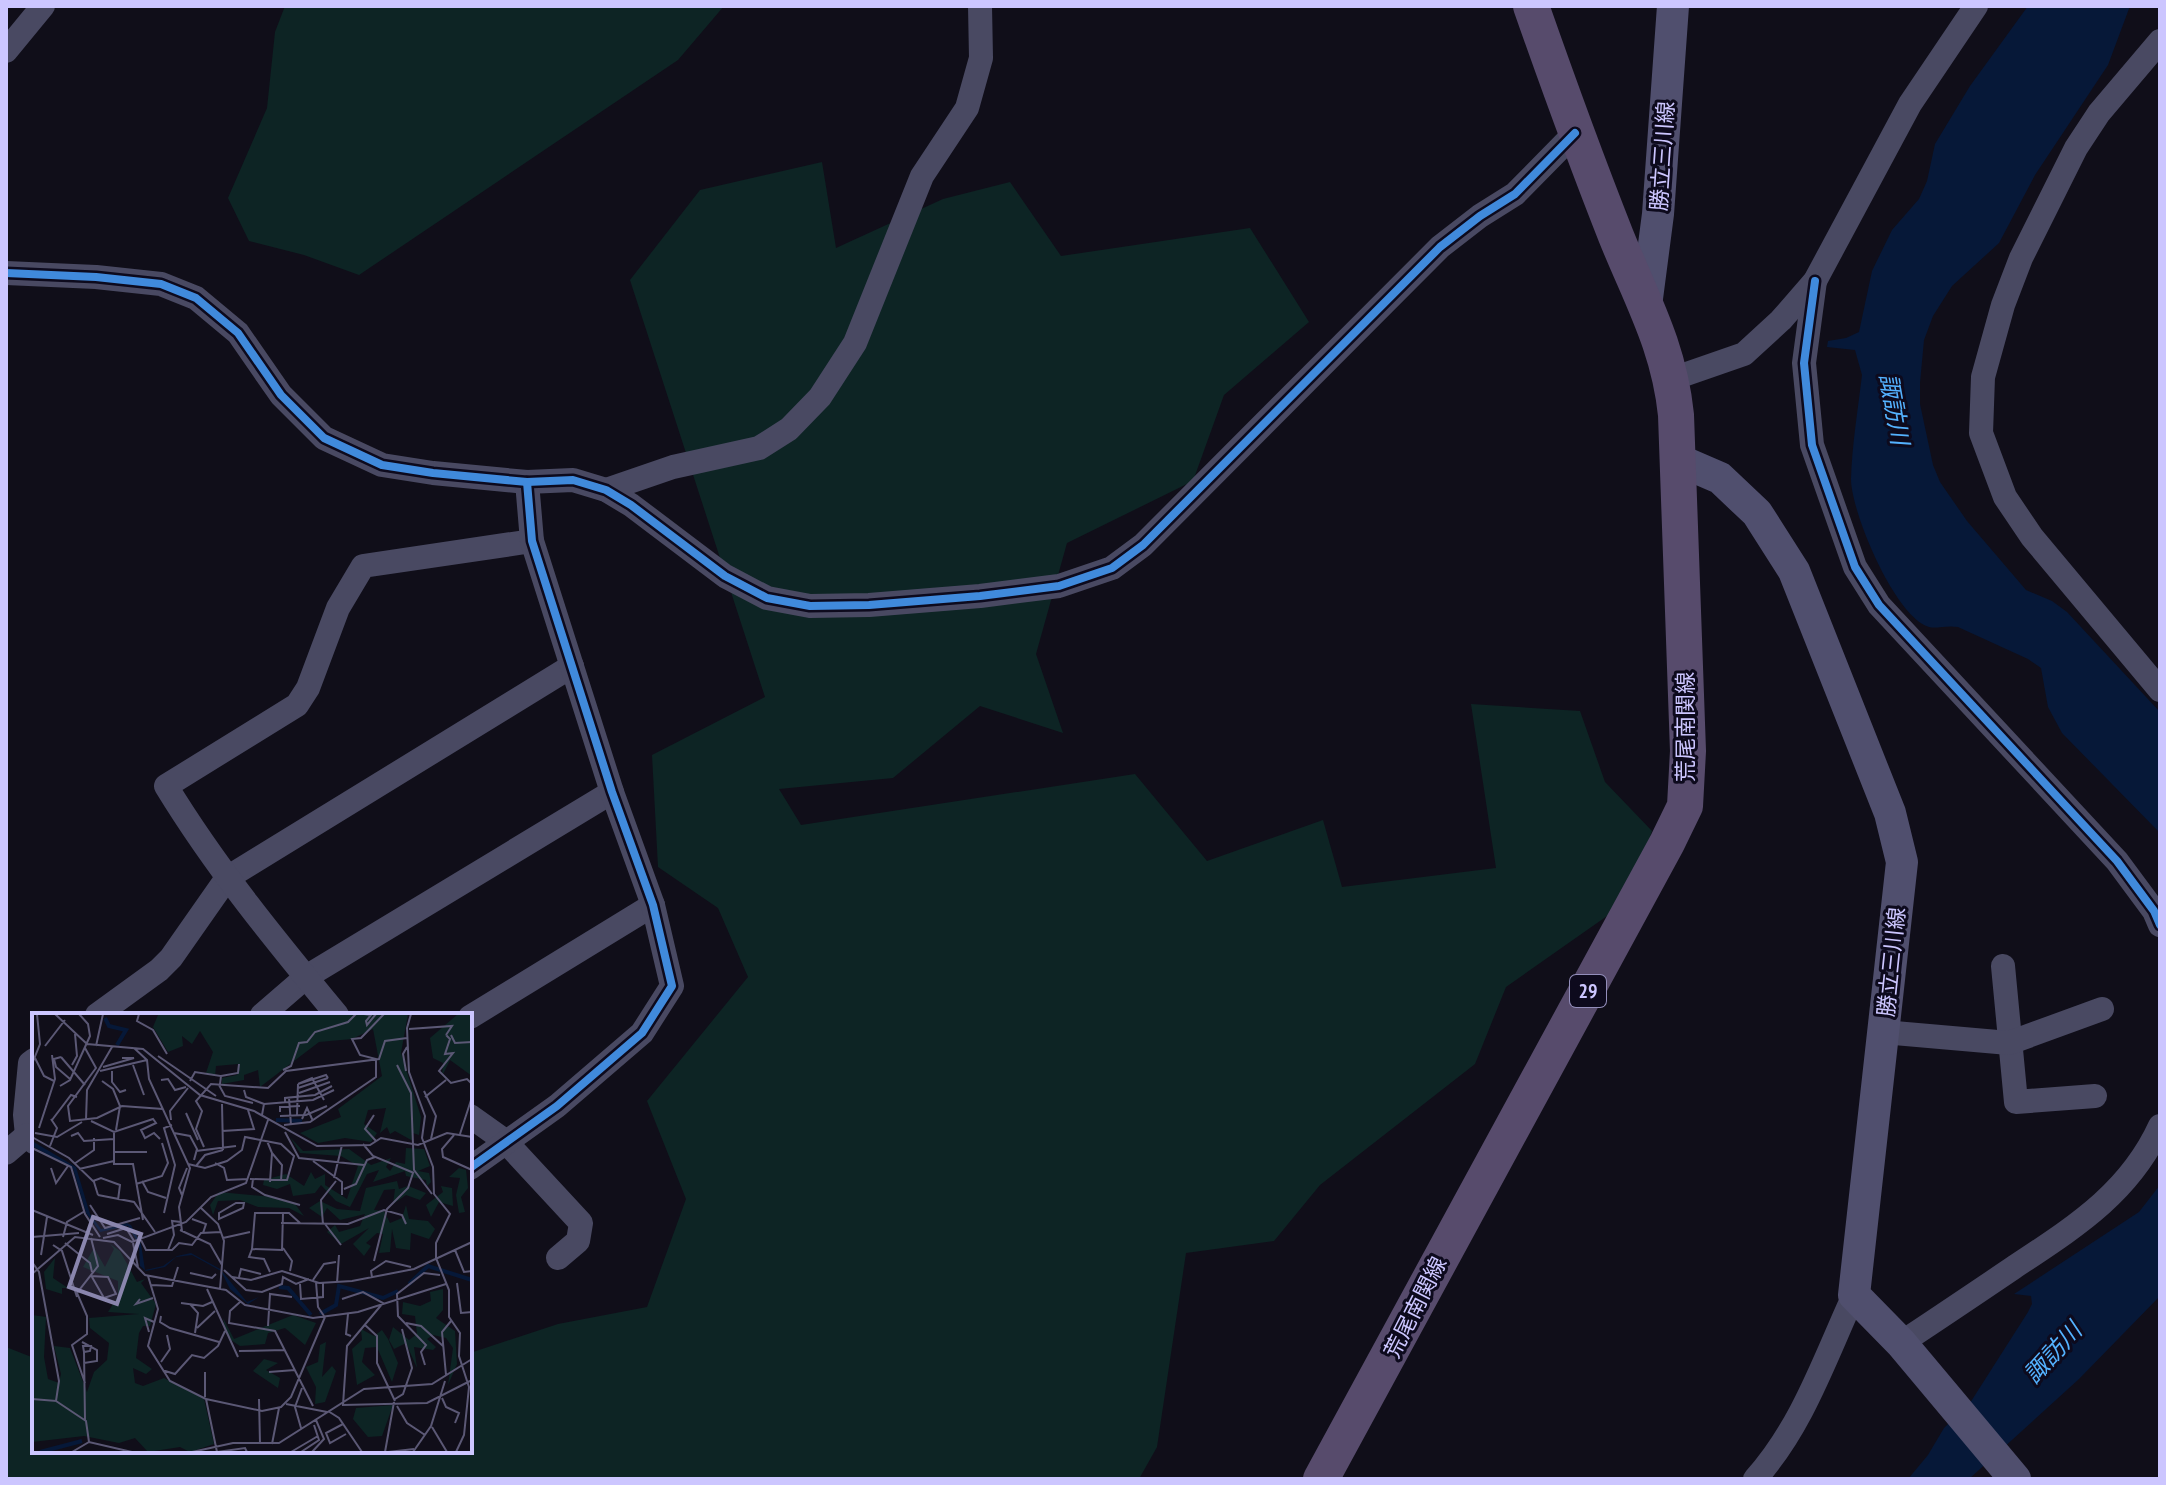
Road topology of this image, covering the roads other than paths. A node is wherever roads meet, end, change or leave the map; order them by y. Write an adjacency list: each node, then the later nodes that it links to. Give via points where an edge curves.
1 (43, 6): 7 (street)
2 (980, 6): 15 (street, via 981,58 967,108 922,176 855,343 820,397 789,429 759,448 673,467)
3 (1531, 6): 8 (main road, 荒尾南関線 / 29)
4 (1673, 6): 11 (main road, 勝立三川線)
5 (1976, 6): 10 (street, via 1910,104)
6 (2160, 41): 18 (street, via 2076,148 2021,258 1983,377 1981,433 2005,497 2032,537)
7 (6, 51)
8 (1575, 133): 11 (main road, 荒尾南関線 / 29); 15 (street, via 1515,194 1440,247 1153,534 1112,568 1028,590 810,606 767,598 725,576)
9 (6, 273): 14 (street, via 161,284 196,298 238,333 281,395 324,438 382,465)
10 (1815, 281): 12 (street, via 1744,354); 22 (street, via 1804,363 1812,445 1855,567 1879,605 2117,861)
11 (1646, 306): 12 (main road, 荒尾南関線 / 29)
12 (1672, 379): 13 (main road, 荒尾南関線 / 29)
13 (1676, 459): 30 (main road, 勝立三川線, via 1720,478 1757,513 1794,571 1890,813 1902,862); 44 (main road, 荒尾南関線 / 29, via 1688,751 1685,806)
14 (527, 482): 15 (street, via 573,480); 16 (street)
15 (606, 490)
16 (532, 541): 17 (street); 20 (street, via 363,566 338,608 297,705 166,786)
17 (572, 666): 19 (street); 20 (street)
18 (2160, 690)
19 (612, 792): 21 (street); 24 (street)
20 (227, 878): 24 (street); 26 (street, via 171,958)
21 (653, 905): 29 (street); 37 (street, via 672,986 642,1033 557,1106)
22 (2160, 925)
23 (2003, 966): 31 (street)
24 (306, 977): 27 (street); 28 (street)
25 (2102, 1009): 31 (street)
26 (100, 1013)
27 (264, 1013)
28 (335, 1013)
29 (472, 1016)
30 (1883, 1032): 31 (street); 41 (main road, 勝立三川線)
31 (2009, 1043): 33 (street, via 2016,1102)
32 (32, 1062): 36 (street, via 25,1115)
33 (2095, 1096)
34 (472, 1117): 37 (street)
35 (2160, 1126): 42 (street, via 2128,1180 2100,1208)
36 (30, 1139): 38 (street)
37 (505, 1141): 39 (street); 40 (street, via 581,1223 578,1241)
38 (6, 1153)
39 (472, 1166)
40 (558, 1258)
41 (1854, 1295): 42 (main road); 45 (street, via 1796,1424)
42 (1901, 1343): 43 (main road)
43 (2008, 1470)
44 (1321, 1479)
45 (1755, 1479)

